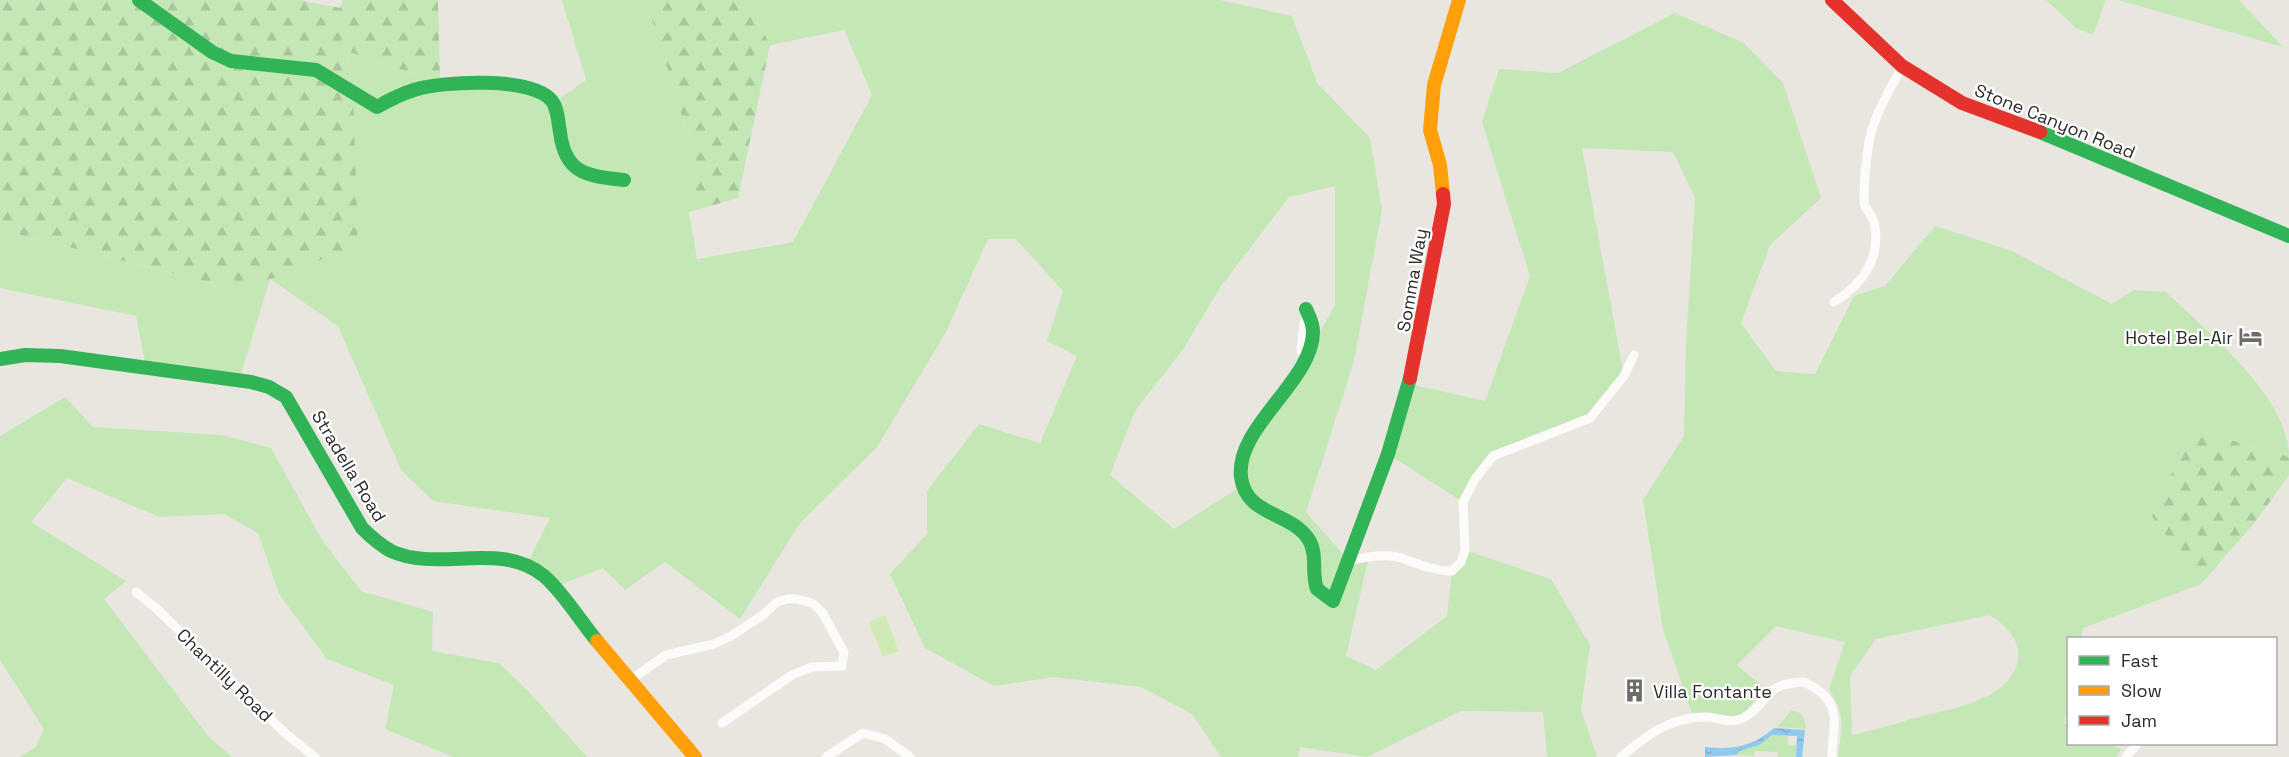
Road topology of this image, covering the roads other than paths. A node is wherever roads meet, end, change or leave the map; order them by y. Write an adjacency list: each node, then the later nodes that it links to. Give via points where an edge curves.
1 (139, 0): 5 (street, via 221,57 240,63 316,70 377,107 395,94 440,83 472,82 540,91 554,103 560,141 576,170 589,177)
2 (1459, 0): 11 (street, Somma Way, via 1434,85 1430,130 1440,165 1444,204 1418,346 1405,400)
3 (1832, 0): 4 (street, Stone Canyon Road)
4 (1902, 66): 6 (street, Stone Canyon Road, via 1962,103); 7 (street, via 1875,120 1869,142 1864,205 1874,219 1876,235 1871,264 1853,290)
5 (624, 180)
6 (2289, 236)
7 (1834, 302)
8 (1307, 313): 11 (street, Somma Way, via 1313,335 1306,360 1252,437 1241,459 1240,472 1246,494 1256,507 1295,527 1310,542 1315,588 1321,596 1333,601)
9 (1634, 356): 11 (street, via 1624,376 1590,418 1493,456 1463,502 1465,550 1452,571 1427,568 1399,557 1369,556)
10 (0, 359): 13 (street, Stradella Road, via 60,356 269,387 286,396 362,528 381,547 410,557 510,561 544,576)
11 (1349, 561)
12 (136, 592): 16 (street, Chantilly Road)
13 (629, 681): 14 (street, via 666,655 731,636 777,602 798,599 812,603 822,612 844,652 842,666 812,667 792,675); 17 (street, Stradella Road)
14 (722, 723)
15 (2137, 745): 22 (street)
16 (315, 757)
17 (695, 757)
18 (826, 757): 19 (street, via 863,733 885,740)
19 (910, 757)
20 (1621, 757): 21 (street, via 1653,730 1693,717 1742,719 1774,688 1804,682 1827,696 1833,708 1836,721)
21 (1832, 757)
22 (2126, 757)

